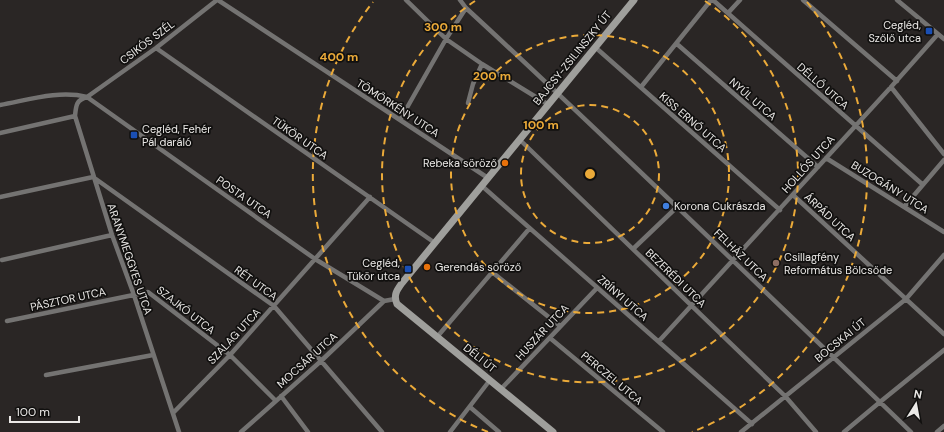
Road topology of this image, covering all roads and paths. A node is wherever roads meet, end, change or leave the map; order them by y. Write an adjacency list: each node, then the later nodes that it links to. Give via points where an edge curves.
1 (217, 0): 16 (street, CSIKÓS SZÉL); 27 (street, TÖMÖRKÉNY UTCA)
2 (406, 0): 12 (street)
3 (460, 0): 9 (street, FELHÁZ UTCA)
4 (634, 0): 15 (main road, BAJCSY-ZSILINSZKY ÚT)
5 (712, 0): 10 (street, DÉLLŐ UTCA); 14 (street)
6 (740, 0): 10 (street)
7 (803, 0): 18 (street)
8 (897, 0): 11 (street)
9 (466, 8): 12 (street); 21 (street, FELHÁZ UTCA)
10 (728, 14): 28 (street, DÉLLŐ UTCA)
11 (938, 34): 13 (street); 18 (street, HOLLÓS UTCA)
12 (446, 39): 17 (street); 27 (street)
13 (944, 39)
14 (676, 44): 19 (street); 34 (street, NYÚL UTCA)
15 (595, 47): 19 (street, KISS ERNŐ UTCA); 21 (main road, BAJCSY-ZSILINSZKY ÚT)
16 (156, 48): 22 (street, CSIKÓS SZÉL); 41 (street, TÜKÖR UTCA)
17 (482, 64): 23 (street); 25 (street)
18 (897, 81): 20 (street, HOLLÓS UTCA)
19 (641, 87): 44 (street, KISS ERNŐ UTCA)
20 (891, 88): 28 (street, HOLLÓS UTCA); 31 (street)
21 (558, 93): 25 (main road, BAJCSY-ZSILINSZKY ÚT); 42 (street, FELHÁZ UTCA)
22 (87, 97): 24 (street, via 62,94); 26 (street, via 80,98 77,102); 51 (street, POSTA UTCA)
23 (468, 103)
24 (0, 105)
25 (549, 105): 30 (main road, BAJCSY-ZSILINSZKY ÚT)
26 (74, 116): 29 (street); 35 (street, ARANYMEGGYES UTCA)
27 (400, 120): 36 (street, TÖMÖRKÉNY UTCA)
28 (855, 126): 32 (street, HOLLÓS UTCA); 37 (street, DÉLLŐ UTCA)
29 (0, 133)
30 (520, 140): 36 (main road, BAJCSY-ZSILINSZKY ÚT); 49 (street, BEZERÉDI UTCA)
31 (944, 154)
32 (826, 158): 34 (street, HOLLÓS UTCA); 43 (street, BUZOGÁNY UTCA)
33 (944, 160): 37 (street)
34 (818, 167): 39 (street, HOLLÓS UTCA)
35 (93, 177): 40 (street); 47 (street, ARANYMEGGYES UTCA); 60 (street, RÉT UTCA)
36 (488, 178): 38 (main road, BAJCSY-ZSILINSZKY ÚT)
37 (922, 184): 43 (street)
38 (482, 186): 45 (street, ZRÍNYI UTCA); 48 (main road, BAJCSY-ZSILINSZKY ÚT)
39 (793, 195): 44 (street, HOLLÓS UTCA); 57 (street, ÁRPÁD UTCA)
40 (0, 197)
41 (370, 197): 48 (street, TÜKÖR UTCA); 51 (street, SZALAG UTCA)
42 (677, 207): 49 (street); 53 (street, FELHÁZ UTCA)
43 (904, 207): 46 (street, BUZOGÁNY UTCA)
44 (780, 210): 53 (street, HOLLÓS UTCA)
45 (529, 229): 54 (street); 55 (street, ZRÍNYI UTCA)
46 (944, 232)
47 (112, 235): 52 (street); 56 (street, ARANYMEGGYES UTCA)
48 (435, 243): 58 (main road, BAJCSY-ZSILINSZKY ÚT, via 402,283 395,294)
49 (633, 249): 61 (street, BEZERÉDI UTCA)
50 (944, 255): 57 (street, BOCSKAI ÚT)
51 (315, 259): 59 (street, POSTA UTCA); 60 (street, SZALAG UTCA)
52 (2, 260)
53 (734, 260): 61 (street, HOLLÓS UTCA); 71 (street, FELHÁZ UTCA)
54 (492, 272): 63 (street); 65 (street)
55 (597, 288): 63 (street, HUSZÁR UTCA); 67 (street, ZRÍNYI UTCA)
56 (134, 295): 62 (street, PÁSZTOR UTCA); 69 (street, ARANYMEGGYES UTCA); 70 (street, SZAJKÓ UTCA, via 148,292)
57 (906, 299): 64 (street, ÁRPÁD UTCA); 71 (street, BOCSKAI ÚT)
58 (395, 300): 59 (street); 65 (main road, DÉLI ÚT)
59 (384, 301): 72 (street, MOCSÁR UTCA)
60 (274, 306): 70 (street, SZALAG UTCA); 72 (street, RÉT UTCA)
61 (692, 306): 67 (street, HOLLÓS UTCA); 77 (street, BEZERÉDI UTCA)
62 (7, 322)
63 (560, 326): 66 (street, HUSZÁR UTCA)
64 (944, 334)
65 (437, 336): 74 (main road, DÉLI ÚT)
66 (550, 338): 75 (street, HUSZÁR UTCA); 91 (street, PERCZEL UTCA)
67 (659, 341): 82 (street, ZRÍNYI UTCA)
68 (944, 350): 79 (street)
69 (153, 355): 73 (street); 81 (street, ARANYMEGGYES UTCA)
70 (230, 355): 78 (street, SZAJKÓ UTCA); 81 (street, SZALAG UTCA)
71 (834, 357): 77 (street, BOCSKAI ÚT); 79 (street, FELHÁZ UTCA)
72 (321, 361): 76 (street, MOCSÁR UTCA); 87 (street, RÉT UTCA)
73 (46, 375)
74 (490, 380): 75 (main road, DÉLI ÚT); 80 (street)
75 (501, 389): 90 (main road, DÉLI ÚT)
76 (281, 396): 78 (street, MOCSÁR UTCA); 86 (street)
77 (785, 396): 82 (street, BOCSKAI ÚT); 93 (street, BEZERÉDI UTCA)
78 (276, 401): 85 (street, MOCSÁR UTCA)
79 (880, 402): 94 (street); 95 (street, FELHÁZ UTCA)
80 (470, 407): 88 (street); 89 (street)
81 (173, 413): 84 (street, ARANYMEGGYES UTCA)
82 (752, 424): 92 (street, BOCSKAI ÚT)
83 (944, 426): 96 (street)
84 (179, 432)
85 (241, 432)
86 (308, 432)
87 (382, 432)
88 (450, 432)
89 (499, 432)
90 (553, 432)
91 (663, 432)
92 (741, 432)
93 (816, 432)
94 (844, 432)
95 (911, 432)
96 (937, 432)

